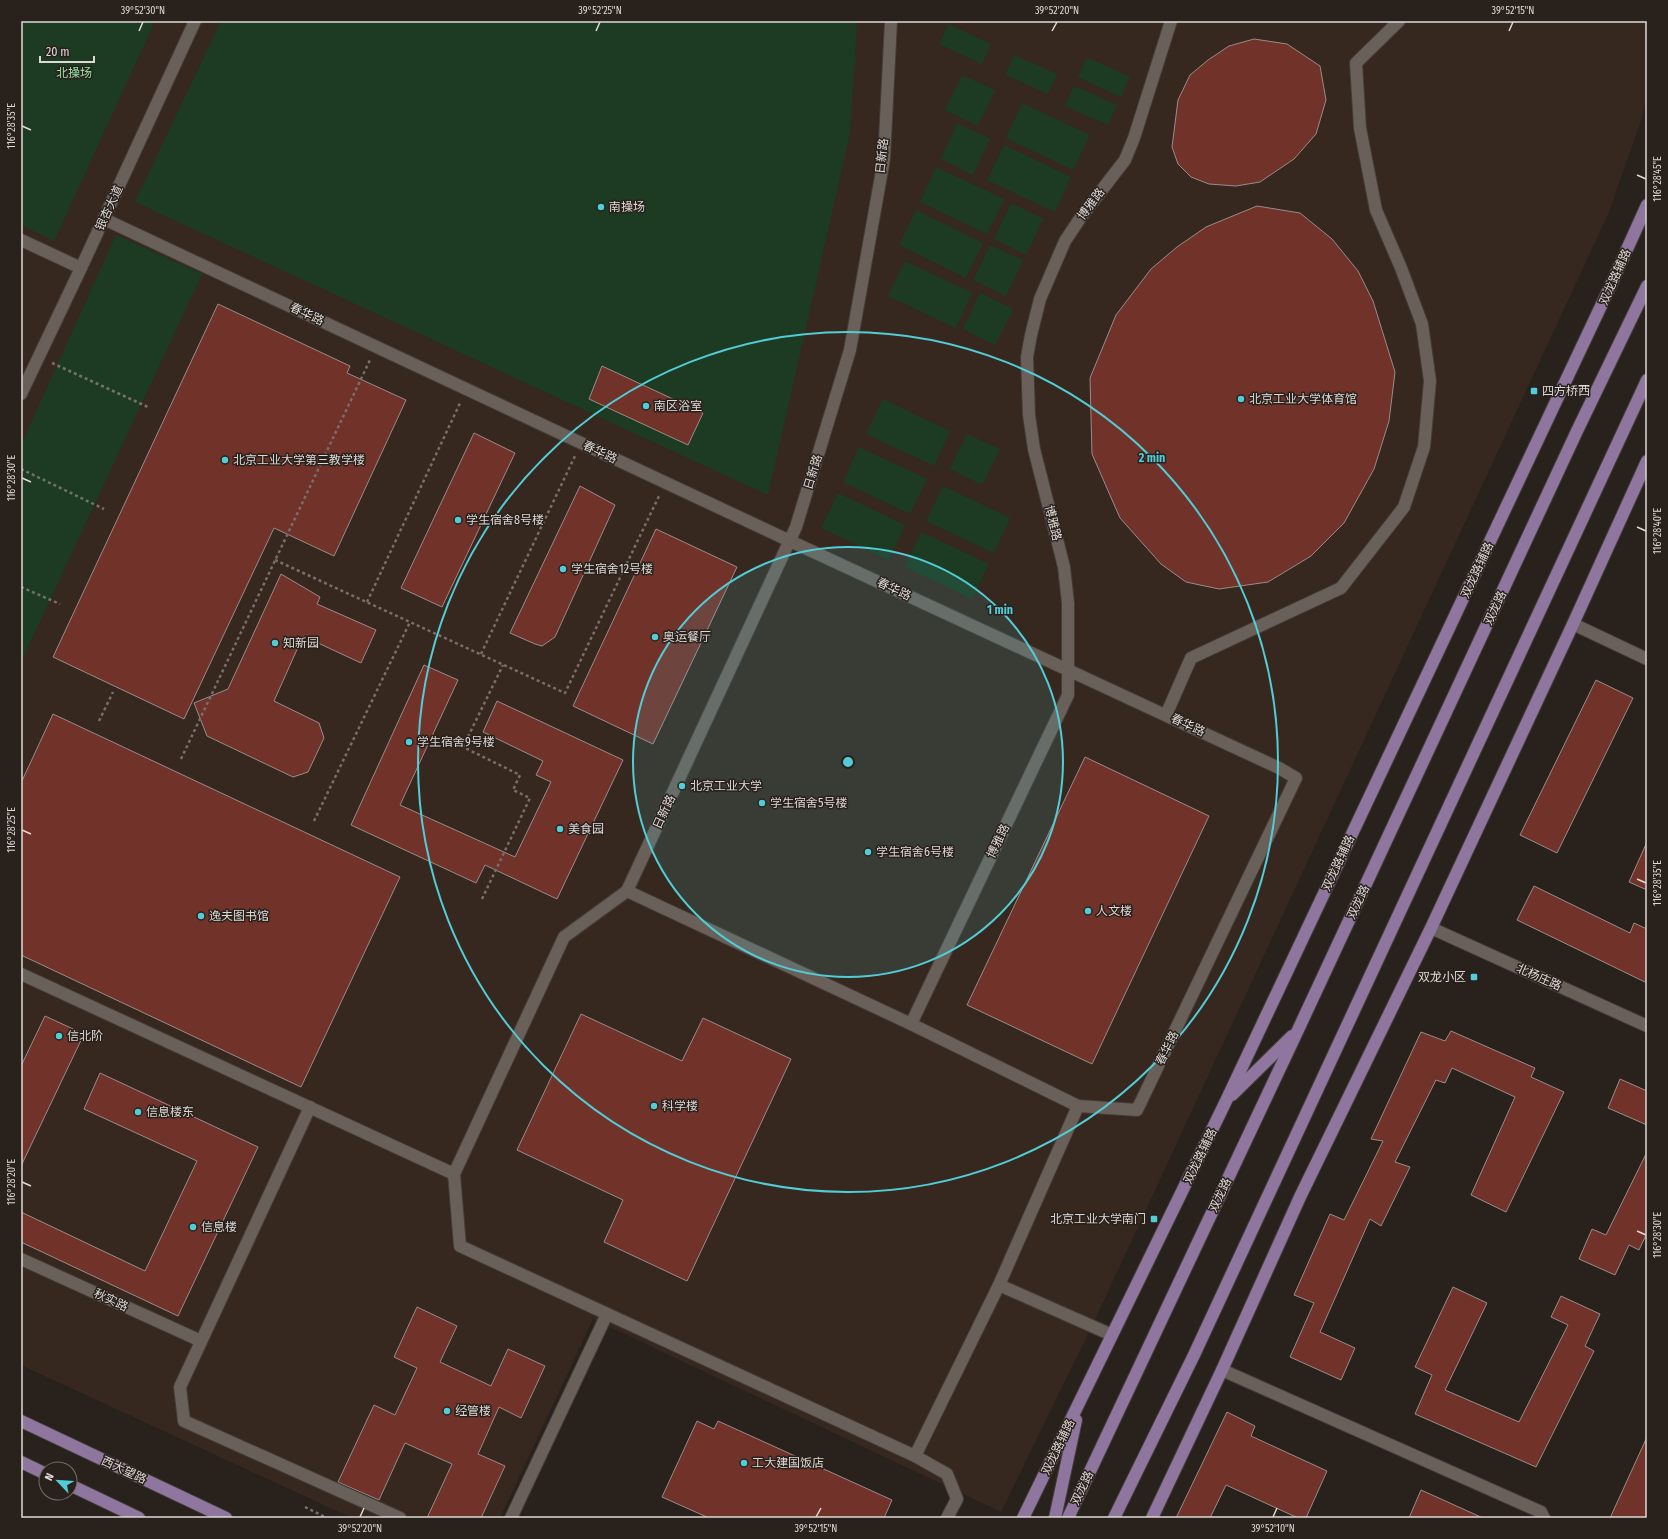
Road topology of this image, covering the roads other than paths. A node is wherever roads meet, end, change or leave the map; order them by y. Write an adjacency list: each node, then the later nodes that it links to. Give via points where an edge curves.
1 (195, 21): 6 (street, 银杏大道)
2 (891, 21): 13 (street, 日新路, via 884,159 850,350 796,527)
3 (1171, 21): 16 (street, 博雅路, via 1146,103 1125,160 1065,241 1040,299 1027,357 1029,415 1034,449 1064,567 1068,603)
4 (1399, 21): 17 (street, via 1356,63 1359,121 1376,210 1422,324 1430,381 1424,447 1404,507 1341,588 1191,658)
5 (1647, 205): 24 (main road, 双龙路辅路)
6 (104, 219): 8 (street, 银杏大道); 13 (street, 春华路)
7 (21, 240): 8 (street)
8 (82, 268): 11 (street, 银杏大道)
9 (1647, 286): 23 (main road, 双龙路)
10 (1647, 380): 48 (main road, via 1197,1348)
11 (21, 394)
12 (1647, 461): 14 (main road)
13 (789, 541): 16 (street, 春华路); 18 (street, 日新路)
14 (1573, 624): 15 (street); 19 (main road)
15 (1647, 659)
16 (1067, 669): 17 (street, 春华路); 21 (street, 博雅路, via 1068,695)
17 (1166, 715): 25 (street, 春华路, via 1296,778 1137,1110)
18 (627, 892): 21 (street); 27 (street, via 564,937)
19 (1432, 928): 22 (street, 北杨庄路); 33 (main road, via 1300,1197)
20 (21, 974): 26 (street)
21 (911, 1024): 25 (street)
22 (1647, 1026)
23 (1298, 1030): 24 (main road); 47 (main road, 双龙路)
24 (1226, 1101): 31 (main road, 双龙路辅路)
25 (1078, 1106): 29 (street)
26 (310, 1107): 27 (street); 32 (street)
27 (454, 1174): 30 (street, via 460,1246)
28 (21, 1259): 32 (street, 秋实路)
29 (999, 1285): 31 (street); 36 (street)
30 (607, 1314): 36 (street); 43 (street)
31 (1112, 1335): 34 (main road, 双龙路辅路)
32 (201, 1342): 42 (street, via 180,1387 184,1420)
33 (1222, 1370): 49 (main road); 50 (street, via 1541,1512)
34 (1080, 1403): 45 (main road, 双龙路辅路); 46 (main road)
35 (21, 1422): 41 (main road, 西大望路)
36 (915, 1456): 44 (street, via 947,1474 957,1499)
37 (21, 1462): 38 (main road)
38 (38, 1470)
39 (78, 1489): 40 (main road)
40 (138, 1518)
41 (226, 1518)
42 (400, 1518)
43 (511, 1518)
44 (947, 1518)
45 (1023, 1518)
46 (1055, 1518)
47 (1068, 1518)
48 (1114, 1518)
49 (1152, 1518)
50 (1544, 1518)

